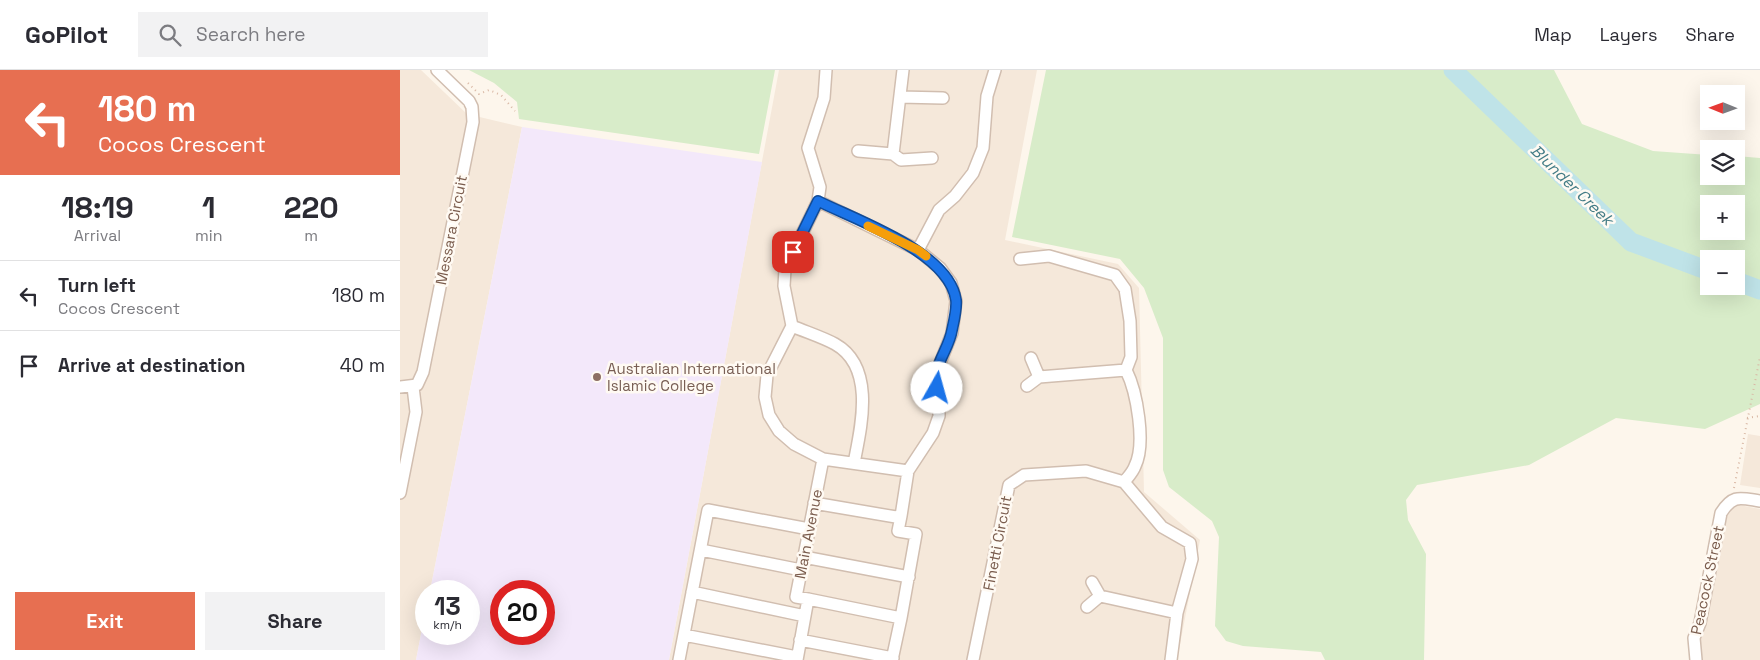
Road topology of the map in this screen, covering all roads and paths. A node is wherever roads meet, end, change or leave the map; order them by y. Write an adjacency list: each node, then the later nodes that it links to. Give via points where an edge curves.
1 (437, 70): 22 (street, Messara Circuit, via 468,101 472,107 472,122 423,372 420,382)
2 (826, 70): 12 (street, via 824,98 808,148 820,187)
3 (903, 70): 6 (street)
4 (995, 70): 13 (street, via 987,96 982,148 973,173 939,210)
5 (466, 82): 8 (path, via 479,94 489,90 501,95)
6 (900, 97): 7 (street); 10 (street)
7 (943, 98)
8 (515, 112)
9 (858, 151): 10 (street)
10 (893, 154): 11 (street, via 901,160)
11 (932, 158)
12 (818, 201): 13 (street); 15 (street, via 785,269 784,286)
13 (918, 250): 27 (street, via 940,268 951,283 956,301 952,333 934,378 940,398 939,416 934,433)
14 (1020, 258): 18 (street, via 1049,256 1115,275 1126,289 1130,321 1132,357)
15 (792, 326): 25 (street, via 766,375 765,397 769,415 779,431 794,444); 26 (street, via 836,345 849,357 858,375 863,399)
16 (1031, 358): 19 (street)
17 (1760, 358): 24 (path)
18 (1126, 370): 19 (street); 28 (street, via 1134,387 1140,430 1136,465)
19 (1039, 377): 20 (street)
20 (1027, 386)
21 (400, 387): 22 (street)
22 (412, 387): 30 (street, via 416,412)
23 (1760, 416): 24 (path)
24 (1747, 418): 29 (path)
25 (822, 459): 26 (street); 32 (street, Main Avenue)
26 (854, 463): 27 (street)
27 (908, 471): 33 (street)
28 (1124, 482): 44 (street, via 1162,527 1190,543 1192,559); 52 (street, Finetti Circuit, via 1086,471 1024,475 1009,484)
29 (1734, 488)
30 (400, 493)
31 (1760, 501): 54 (street, Peacock Street, via 1738,498 1728,502 1721,513 1700,623 1688,637)
32 (814, 503): 33 (street, via 896,518); 34 (street, Main Avenue)
33 (901, 516): 38 (street, via 898,531 916,534)
34 (809, 529): 35 (street, via 708,510); 36 (street, Main Avenue)
35 (701, 550): 37 (street); 40 (street)
36 (804, 557): 37 (street, Main Avenue); 38 (street)
37 (801, 570): 42 (street, Main Avenue, via 796,597)
38 (908, 576): 46 (street)
39 (1092, 582): 41 (street)
40 (692, 592): 45 (street); 47 (street)
41 (1100, 596): 43 (street); 44 (street)
42 (808, 599): 45 (street, Main Avenue); 46 (street)
43 (1087, 607)
44 (1178, 613): 53 (street)
45 (804, 616): 48 (street, Main Avenue)
46 (901, 618): 50 (street)
47 (684, 635): 49 (street); 51 (street)
48 (800, 640): 49 (street, Main Avenue); 50 (street)
49 (797, 659)
50 (893, 659)
51 (680, 660)
52 (973, 660)
53 (1171, 660)
54 (1696, 660)

